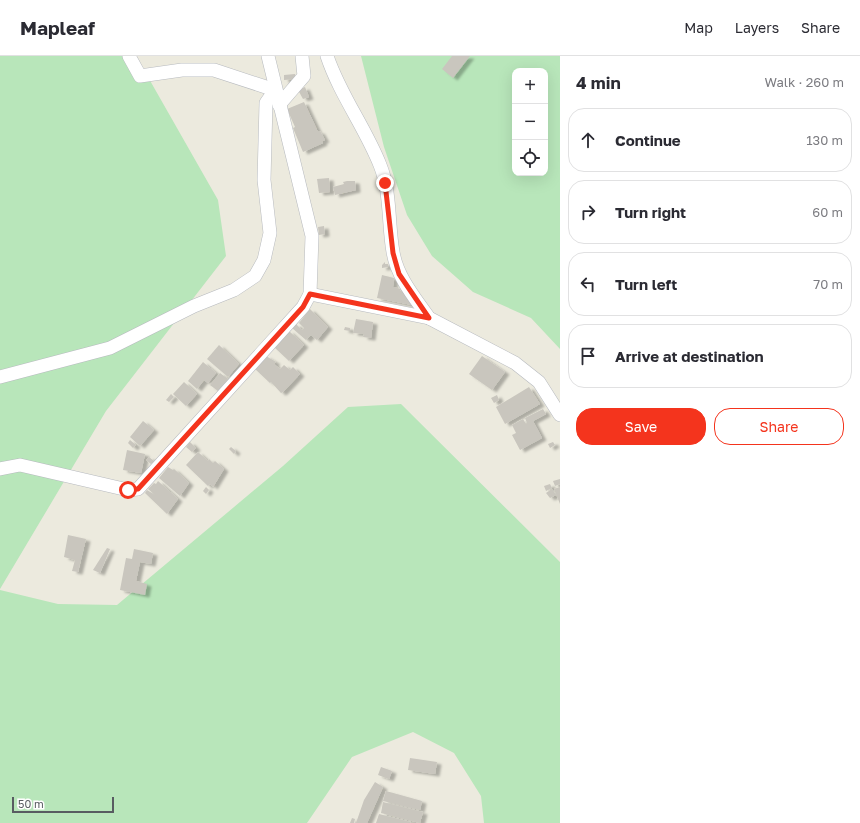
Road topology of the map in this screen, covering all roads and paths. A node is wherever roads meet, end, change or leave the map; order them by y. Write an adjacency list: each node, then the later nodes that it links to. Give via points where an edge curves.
1 (129, 56): 5 (street, via 140,76 182,70 214,70)
2 (268, 56): 5 (street)
3 (302, 56): 6 (street, via 304,76)
4 (327, 56): 8 (street, via 334,76 380,165 385,183 393,253 399,274)
5 (275, 90): 6 (street); 9 (street, via 266,103 264,180 270,233 264,260 255,276 234,290 194,306 110,348)
6 (279, 104): 7 (street, via 312,236)
7 (310, 294): 8 (street); 11 (street, via 303,307 138,489 128,490 20,465)
8 (429, 318): 10 (street, via 515,364 539,382)
9 (0, 377)
10 (560, 415)
11 (0, 469)

